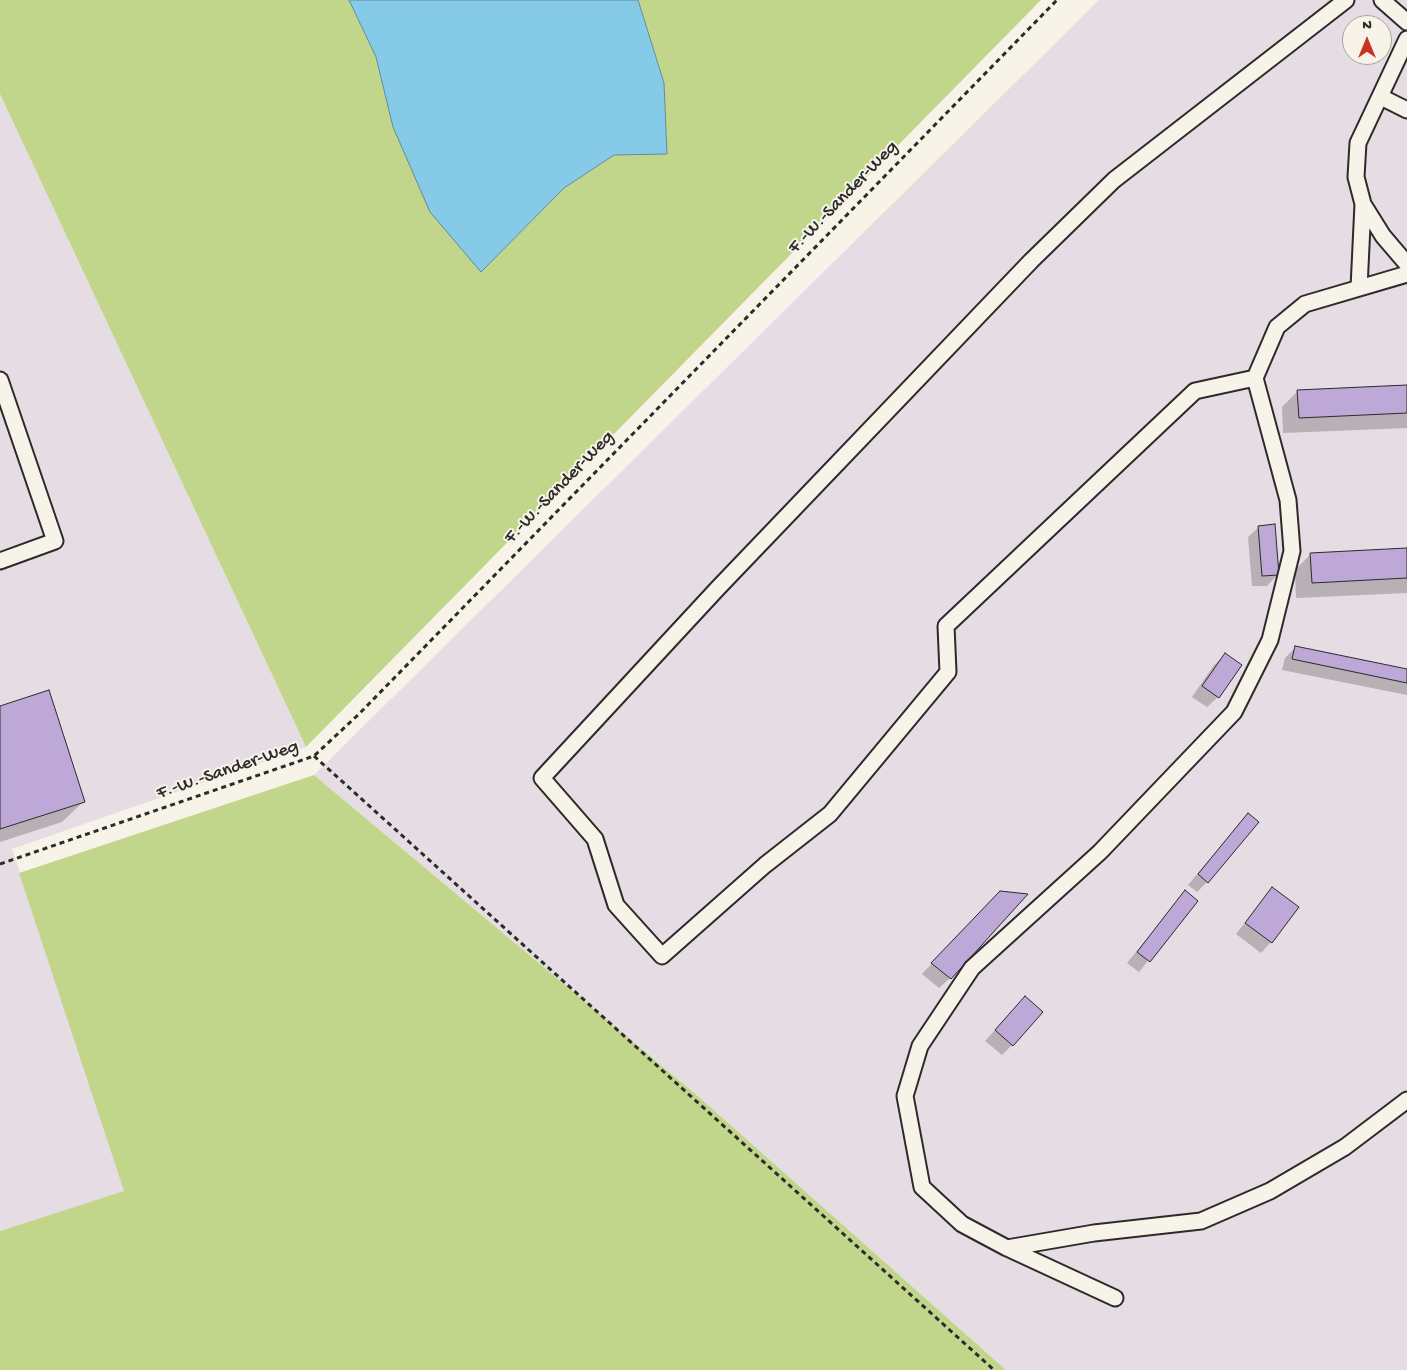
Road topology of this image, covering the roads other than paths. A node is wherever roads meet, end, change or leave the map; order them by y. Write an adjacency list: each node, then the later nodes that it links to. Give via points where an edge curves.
1 (1346, 0): 11 (lane, via 1114,180 1038,254 718,588 542,778 595,839 616,905 662,956 765,864 830,814 948,672 946,626 1195,391)
2 (1382, 0): 3 (lane)
3 (1407, 22)
4 (1407, 39): 5 (lane)
5 (1381, 97): 6 (lane); 7 (lane, via 1358,143 1356,177)
6 (1407, 110)
7 (1364, 204): 8 (lane, via 1383,236); 10 (lane)
8 (1407, 264)
9 (1407, 274): 10 (lane)
10 (1359, 288): 11 (lane, via 1305,304 1277,328)
11 (1255, 378): 15 (lane, via 1288,500 1292,550 1270,640 1234,712 1100,852 972,968 920,1046 905,1096 922,1187 962,1224)
12 (0, 380): 13 (lane, via 55,541)
13 (0, 561)
14 (1407, 1100): 15 (lane, via 1345,1147 1270,1192 1201,1221 1094,1233)
15 (1008, 1248): 16 (lane)
16 (1115, 1298)

